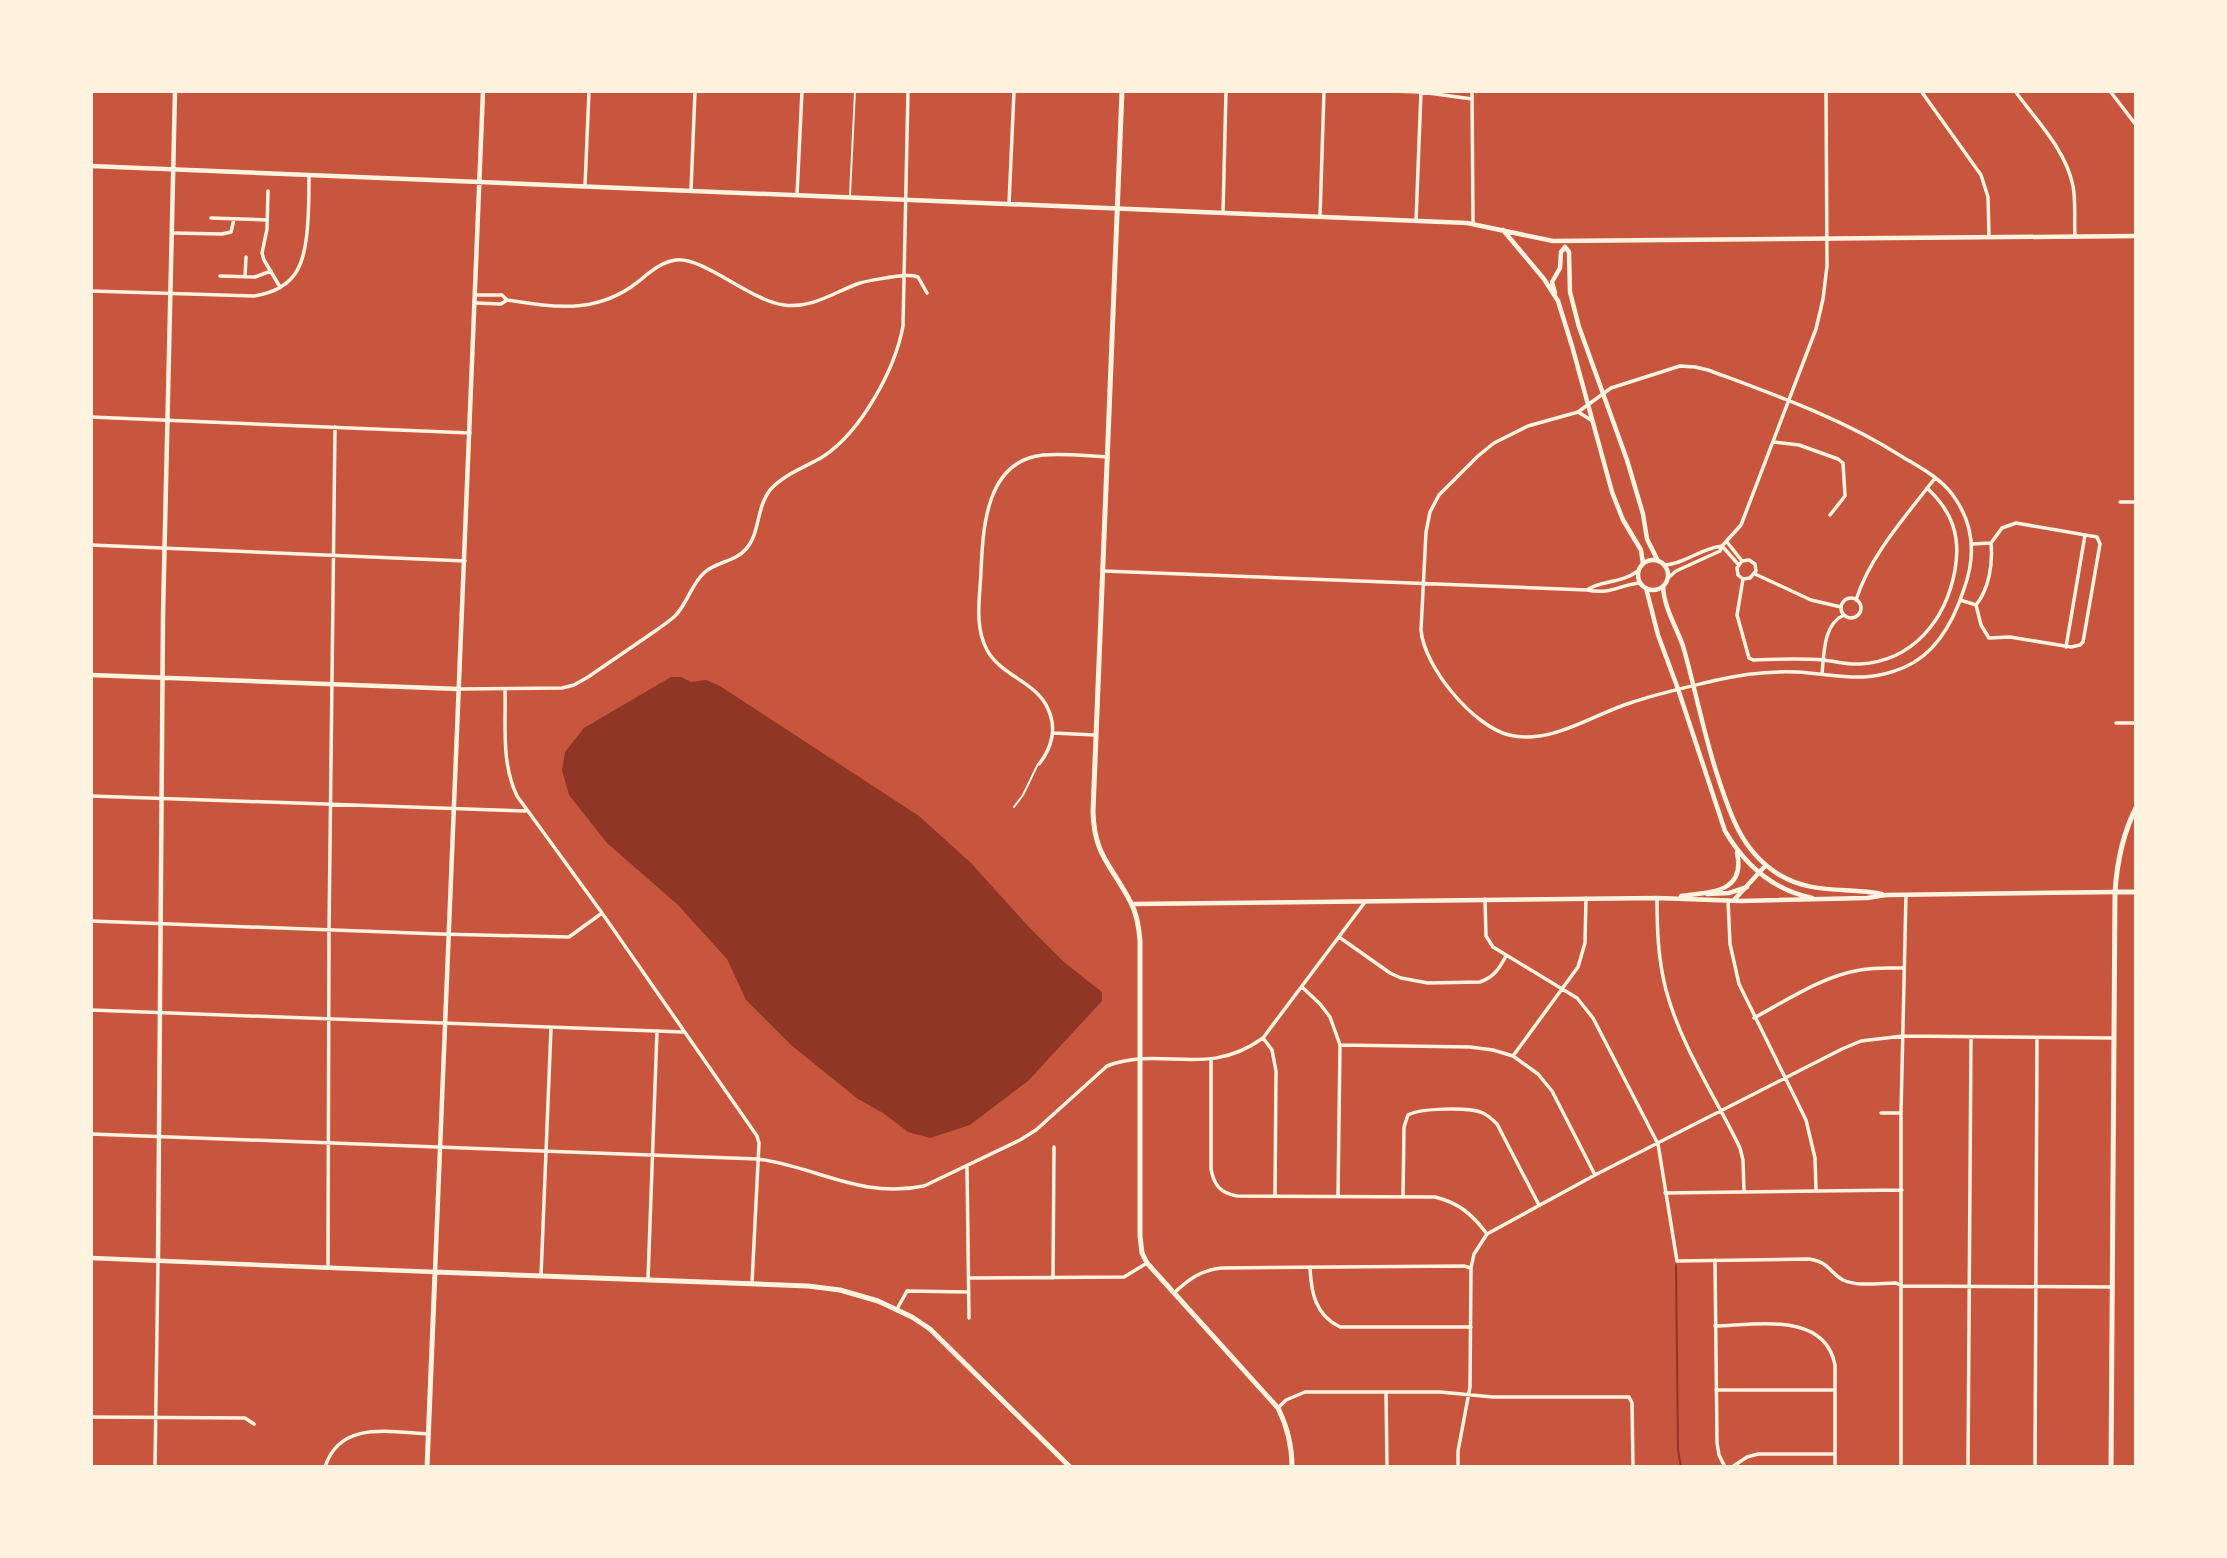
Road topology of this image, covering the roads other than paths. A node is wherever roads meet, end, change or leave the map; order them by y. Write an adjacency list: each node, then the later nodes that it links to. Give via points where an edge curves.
1 (175, 91): 22 (main road)
2 (483, 91): 24 (main road)
3 (589, 91): 25 (street)
4 (695, 91): 26 (street)
5 (802, 91): 28 (street)
6 (855, 91): 29 (lane)
7 (908, 91): 30 (street)
8 (1014, 91): 31 (street)
9 (1122, 91): 32 (main road)
10 (1226, 91): 33 (street)
11 (1324, 91): 34 (street)
12 (1392, 91): 17 (street)
13 (1472, 91): 19 (street)
14 (1826, 91): 45 (street)
15 (1921, 91): 44 (street, via 1981,175 1988,197)
16 (2015, 91): 42 (street, via 2067,167 2074,191)
17 (1421, 92): 19 (street); 38 (street)
18 (2111, 92): 20 (street)
19 (1472, 99): 39 (street)
20 (2136, 125)
21 (91, 166): 22 (main road)
22 (174, 170): 23 (main road); 41 (main road)
23 (309, 175): 24 (main road); 53 (street, via 304,255 295,275)
24 (479, 182): 25 (main road); 57 (main road)
25 (585, 186): 26 (main road)
26 (691, 190): 28 (main road)
27 (268, 191): 37 (street)
28 (797, 195): 29 (main road)
29 (850, 197): 30 (main road)
30 (904, 199): 31 (main road); 50 (street)
31 (1009, 204): 32 (main road)
32 (1118, 208): 33 (main road); 71 (main road)
33 (1223, 213): 34 (main road)
34 (1320, 217): 38 (main road)
35 (211, 218): 36 (street)
36 (234, 219): 37 (street); 41 (street, via 230,232 222,234)
37 (267, 220): 49 (street, via 262,253)
38 (1416, 221): 39 (main road)
39 (1472, 224): 40 (main road)
40 (1502, 229): 46 (main road); 59 (main road)
41 (173, 233): 55 (main road)
42 (2075, 236): 43 (main road); 44 (main road)
43 (2136, 236)
44 (1989, 237): 45 (main road)
45 (1827, 238): 46 (main road); 62 (street, via 1821,311)
46 (1564, 240): 47 (main road)
47 (1565, 247): 59 (main road, via 1552,282); 61 (main road, via 1579,327)
48 (246, 257): 52 (street)
49 (271, 271): 52 (street); 53 (street)
50 (904, 275): 56 (street, via 921,279); 58 (street, via 862,283 814,303 783,305 762,299 694,262 676,260 589,306); 114 (street, via 902,331 863,416 836,446 772,488 750,545 736,558 702,574 668,622 574,685)
51 (220, 276): 52 (street)
52 (245, 277)
53 (281, 287): 55 (street, via 254,296)
54 (91, 291): 55 (street)
55 (171, 293): 67 (main road)
56 (927, 293)
57 (476, 295): 58 (street, via 502,295); 60 (main road)
58 (507, 300): 60 (street)
59 (1558, 301): 63 (main road)
60 (476, 303): 69 (main road)
61 (1603, 393): 62 (street, via 1667,369 1695,366); 63 (street); 86 (main road, via 1647,539)
62 (1789, 401): 70 (street); 72 (street, via 1853,428)
63 (1587, 405): 64 (street); 66 (main road)
64 (1578, 412): 66 (street); 97 (street, via 1504,437 1444,490 1427,525)
65 (91, 417): 67 (street)
66 (1591, 420): 88 (main road, via 1612,492 1641,550)
67 (169, 421): 68 (street); 83 (main road)
68 (335, 427): 69 (street); 84 (street)
69 (470, 433): 85 (main road)
70 (1774, 442): 76 (street, via 1799,444 1843,463 1845,496); 78 (street, via 1746,514)
71 (1108, 457): 91 (main road); 118 (street, via 1046,454 1024,461 1000,481 985,521 979,611 982,638 998,665 1045,702)
72 (1935, 478): 73 (street); 80 (street, via 1953,495)
73 (1927, 488): 101 (street, via 1877,557); 107 (street, via 1951,516 1958,545 1953,580 1936,621 1917,643 1886,659 1854,664)
74 (2120, 502): 75 (street)
75 (2136, 502)
76 (1830, 514)
77 (2085, 535): 79 (street, via 2016,523 2002,528); 106 (street); 106 (street, via 2097,537 2100,544 2083,642)
78 (1727, 541): 82 (street); 87 (street)
79 (1991, 543): 80 (street); 103 (street, via 1986,590)
80 (1972, 544): 102 (street)
81 (91, 545): 83 (street)
82 (1721, 546): 89 (street); 90 (street); 94 (street, via 1720,551)
83 (166, 548): 84 (street); 110 (main road)
84 (334, 555): 85 (street); 111 (street)
85 (465, 561): 113 (main road)
86 (1658, 561): 88 (main road); 89 (main road)
87 (1742, 561): 90 (street); 93 (street, via 1755,564)
88 (1643, 564): 92 (main road)
89 (1664, 565): 94 (main road)
90 (1738, 565): 95 (street)
91 (1101, 571): 97 (street); 119 (main road)
92 (1638, 571): 96 (main road); 100 (street)
93 (1755, 574): 95 (street); 104 (street, via 1811,600)
94 (1668, 578): 98 (main road)
95 (1743, 579): 107 (street, via 1737,615 1749,658)
96 (1640, 583): 99 (main road); 100 (street, via 1601,593)
97 (1423, 584): 100 (street); 115 (street, via 1422,638 1432,666 1473,714 1503,733 1546,735)
98 (1662, 586): 99 (main road); 112 (main road)
99 (1646, 588): 115 (main road)
100 (1587, 590)
101 (1856, 600): 104 (street, via 1846,599); 105 (street, via 1859,613 1852,618)
102 (1961, 600): 103 (street); 108 (street, via 1940,639 1909,666 1866,678)
103 (1976, 605): 106 (street, via 1989,638)
104 (1841, 607): 105 (street)
105 (1844, 615): 107 (street, via 1830,629)
106 (2066, 647)
107 (1824, 660): 108 (street)
108 (1822, 674): 112 (street, via 1757,673)
109 (91, 675): 110 (main road)
110 (163, 677): 111 (main road); 122 (main road)
111 (332, 684): 113 (main road); 123 (street)
112 (1692, 686): 115 (street); 129 (main road, via 1732,818 1747,846)
113 (459, 689): 114 (street); 125 (main road)
114 (505, 689): 127 (street, via 507,771)
115 (1678, 689): 128 (main road, via 1720,818)
116 (2116, 723): 117 (street)
117 (2136, 723)
118 (1053, 733): 119 (street); 120 (street)
119 (1095, 735): 144 (main road, via 1096,839 1101,856)
120 (1038, 764): 124 (lane)
121 (91, 796): 122 (street)
122 (161, 799): 123 (street); 147 (main road)
123 (331, 804): 125 (street); 148 (street)
124 (1014, 807)
125 (455, 808): 127 (street); 149 (main road)
126 (2136, 808): 132 (main road, via 2122,843)
127 (527, 811): 145 (street)
128 (1737, 852): 130 (main road); 134 (main road, via 1740,868 1734,881 1720,890)
129 (1766, 866): 130 (main road); 135 (main road, via 1809,888)
130 (1759, 873): 131 (main road); 142 (main road, via 1785,890)
131 (1747, 887): 134 (main road, via 1729,894); 141 (main road)
132 (2115, 892): 133 (main road); 136 (main road); 167 (main road)
133 (2136, 892)
134 (1695, 894): 139 (main road)
135 (1886, 895): 136 (main road); 142 (main road)
136 (1906, 895): 152 (street)
137 (1586, 898): 138 (main road); 140 (main road); 154 (street, via 1583,956)
138 (1657, 898): 139 (main road); 173 (street, via 1659,955 1667,992)
139 (1673, 898): 141 (main road)
140 (1485, 899): 143 (main road); 151 (street, via 1486,936)
141 (1731, 900): 142 (main road); 157 (street, via 1728,931 1734,964)
142 (1820, 900)
143 (1365, 901): 144 (main road); 150 (street)
144 (1132, 904): 170 (main road, via 1140,941)
145 (602, 913): 149 (street, via 569,937); 162 (street)
146 (91, 920): 147 (street)
147 (161, 923): 148 (street); 156 (main road)
148 (329, 930): 149 (street); 158 (street)
149 (449, 934): 159 (main road)
150 (1339, 937): 151 (street, via 1390,973 1415,982 1480,982 1498,972); 153 (street)
151 (1506, 956): 154 (street)
152 (1905, 968): 157 (street, via 1847,972); 163 (street)
153 (1301, 987): 165 (street); 168 (street, via 1330,1017)
154 (1562, 990): 169 (street); 179 (street, via 1577,998 1593,1017)
155 (91, 1010): 156 (street)
156 (160, 1013): 158 (street); 177 (main road)
157 (1754, 1018): 172 (street)
158 (329, 1020): 159 (street); 178 (street)
159 (445, 1025): 160 (street); 181 (main road)
160 (551, 1028): 161 (street); 182 (street)
161 (657, 1031): 162 (street); 183 (street)
162 (684, 1032): 184 (street, via 755,1131)
163 (1903, 1036): 164 (street); 172 (street, via 1861,1041); 175 (street)
164 (1970, 1037): 166 (street); 210 (street)
165 (1263, 1038): 171 (street, via 1241,1052); 191 (street, via 1272,1050 1276,1071)
166 (2037, 1038): 167 (street); 211 (street)
167 (2114, 1038): 212 (main road)
168 (1340, 1045): 169 (street, via 1470,1047); 192 (street)
169 (1513, 1056): 186 (street, via 1552,1091)
170 (1140, 1059): 171 (street); 185 (street, via 1107,1066 1036,1130); 199 (main road, via 1140,1236)
171 (1211, 1060): 191 (street, via 1213,1181 1226,1194)
172 (1786, 1078): 173 (street); 187 (street, via 1811,1138)
173 (1721, 1110): 179 (street); 189 (street, via 1740,1148)
174 (1881, 1113): 175 (street)
175 (1901, 1113): 188 (street)
176 (91, 1134): 177 (street)
177 (159, 1137): 178 (street); 197 (main road)
178 (328, 1144): 181 (street); 201 (street)
179 (1658, 1144): 186 (street); 190 (street)
180 (1054, 1147): 206 (street)
181 (440, 1148): 182 (street); 203 (main road)
182 (546, 1151): 183 (street); 204 (street)
183 (653, 1155): 184 (street); 207 (street)
184 (758, 1159): 185 (street, via 836,1181 894,1190 924,1186); 208 (street)
185 (967, 1166): 205 (street)
186 (1595, 1175): 194 (street)
187 (1816, 1190): 188 (street); 189 (street)
188 (1902, 1190): 209 (street)
189 (1744, 1192): 190 (street)
190 (1665, 1193): 198 (street, via 1677,1261)
191 (1275, 1196): 192 (street)
192 (1338, 1196): 193 (street)
193 (1404, 1197): 194 (street, via 1408,1115 1475,1110 1497,1124); 195 (street, via 1449,1201 1469,1212)
194 (1539, 1205): 195 (street)
195 (1487, 1234): 202 (street)
196 (91, 1258): 197 (main road)
197 (158, 1260): 201 (main road); 227 (street)
198 (1714, 1260): 209 (street, via 1818,1260 1850,1282); 217 (street)
199 (1147, 1264): 206 (street, via 1124,1277); 214 (main road)
200 (1310, 1267): 202 (street); 214 (street, via 1211,1269 1189,1279); 218 (street, via 1318,1307 1340,1327)
201 (328, 1268): 203 (main road)
202 (1471, 1268): 218 (street)
203 (435, 1272): 204 (main road); 229 (main road)
204 (541, 1276): 207 (main road)
205 (969, 1278): 206 (street); 213 (street)
206 (1053, 1278)
207 (648, 1279): 208 (main road)
208 (752, 1283): 215 (main road, via 840,1290)
209 (1902, 1286): 210 (street); 242 (street)
210 (1969, 1286): 211 (street); 243 (street)
211 (2036, 1286): 212 (street); 244 (street)
212 (2112, 1287): 245 (main road)
213 (968, 1292): 215 (street, via 906,1291); 216 (street)
214 (1174, 1293): 225 (main road)
215 (897, 1309): 234 (main road, via 942,1339)
216 (969, 1318)
217 (1715, 1326): 220 (street, via 1795,1325 1812,1331); 221 (street)
218 (1471, 1327): 224 (street)
219 (1835, 1342): 220 (street)
220 (1828, 1346): 222 (street, via 1835,1365)
221 (1716, 1390): 222 (street); 239 (street, via 1717,1448)
222 (1835, 1390): 230 (street)
223 (1386, 1392): 224 (street); 225 (street, via 1305,1392); 236 (street)
224 (1469, 1394): 237 (street); 238 (street, via 1629,1396)
225 (1278, 1408): 235 (main road, via 1288,1430)
226 (91, 1417): 227 (street)
227 (155, 1418): 228 (street, via 244,1418); 231 (street)
228 (254, 1424)
229 (429, 1434): 232 (street, via 354,1434 332,1451); 233 (main road)
230 (1835, 1454): 240 (street, via 1758,1454); 241 (street)
231 (155, 1467)
232 (325, 1467)
233 (427, 1467)
234 (1070, 1467)
235 (1292, 1467)
236 (1387, 1467)
237 (1458, 1467)
238 (1633, 1467)
239 (1725, 1467)
240 (1732, 1467)
241 (1835, 1467)
242 (1901, 1467)
243 (1968, 1467)
244 (2035, 1467)
245 (2111, 1467)

